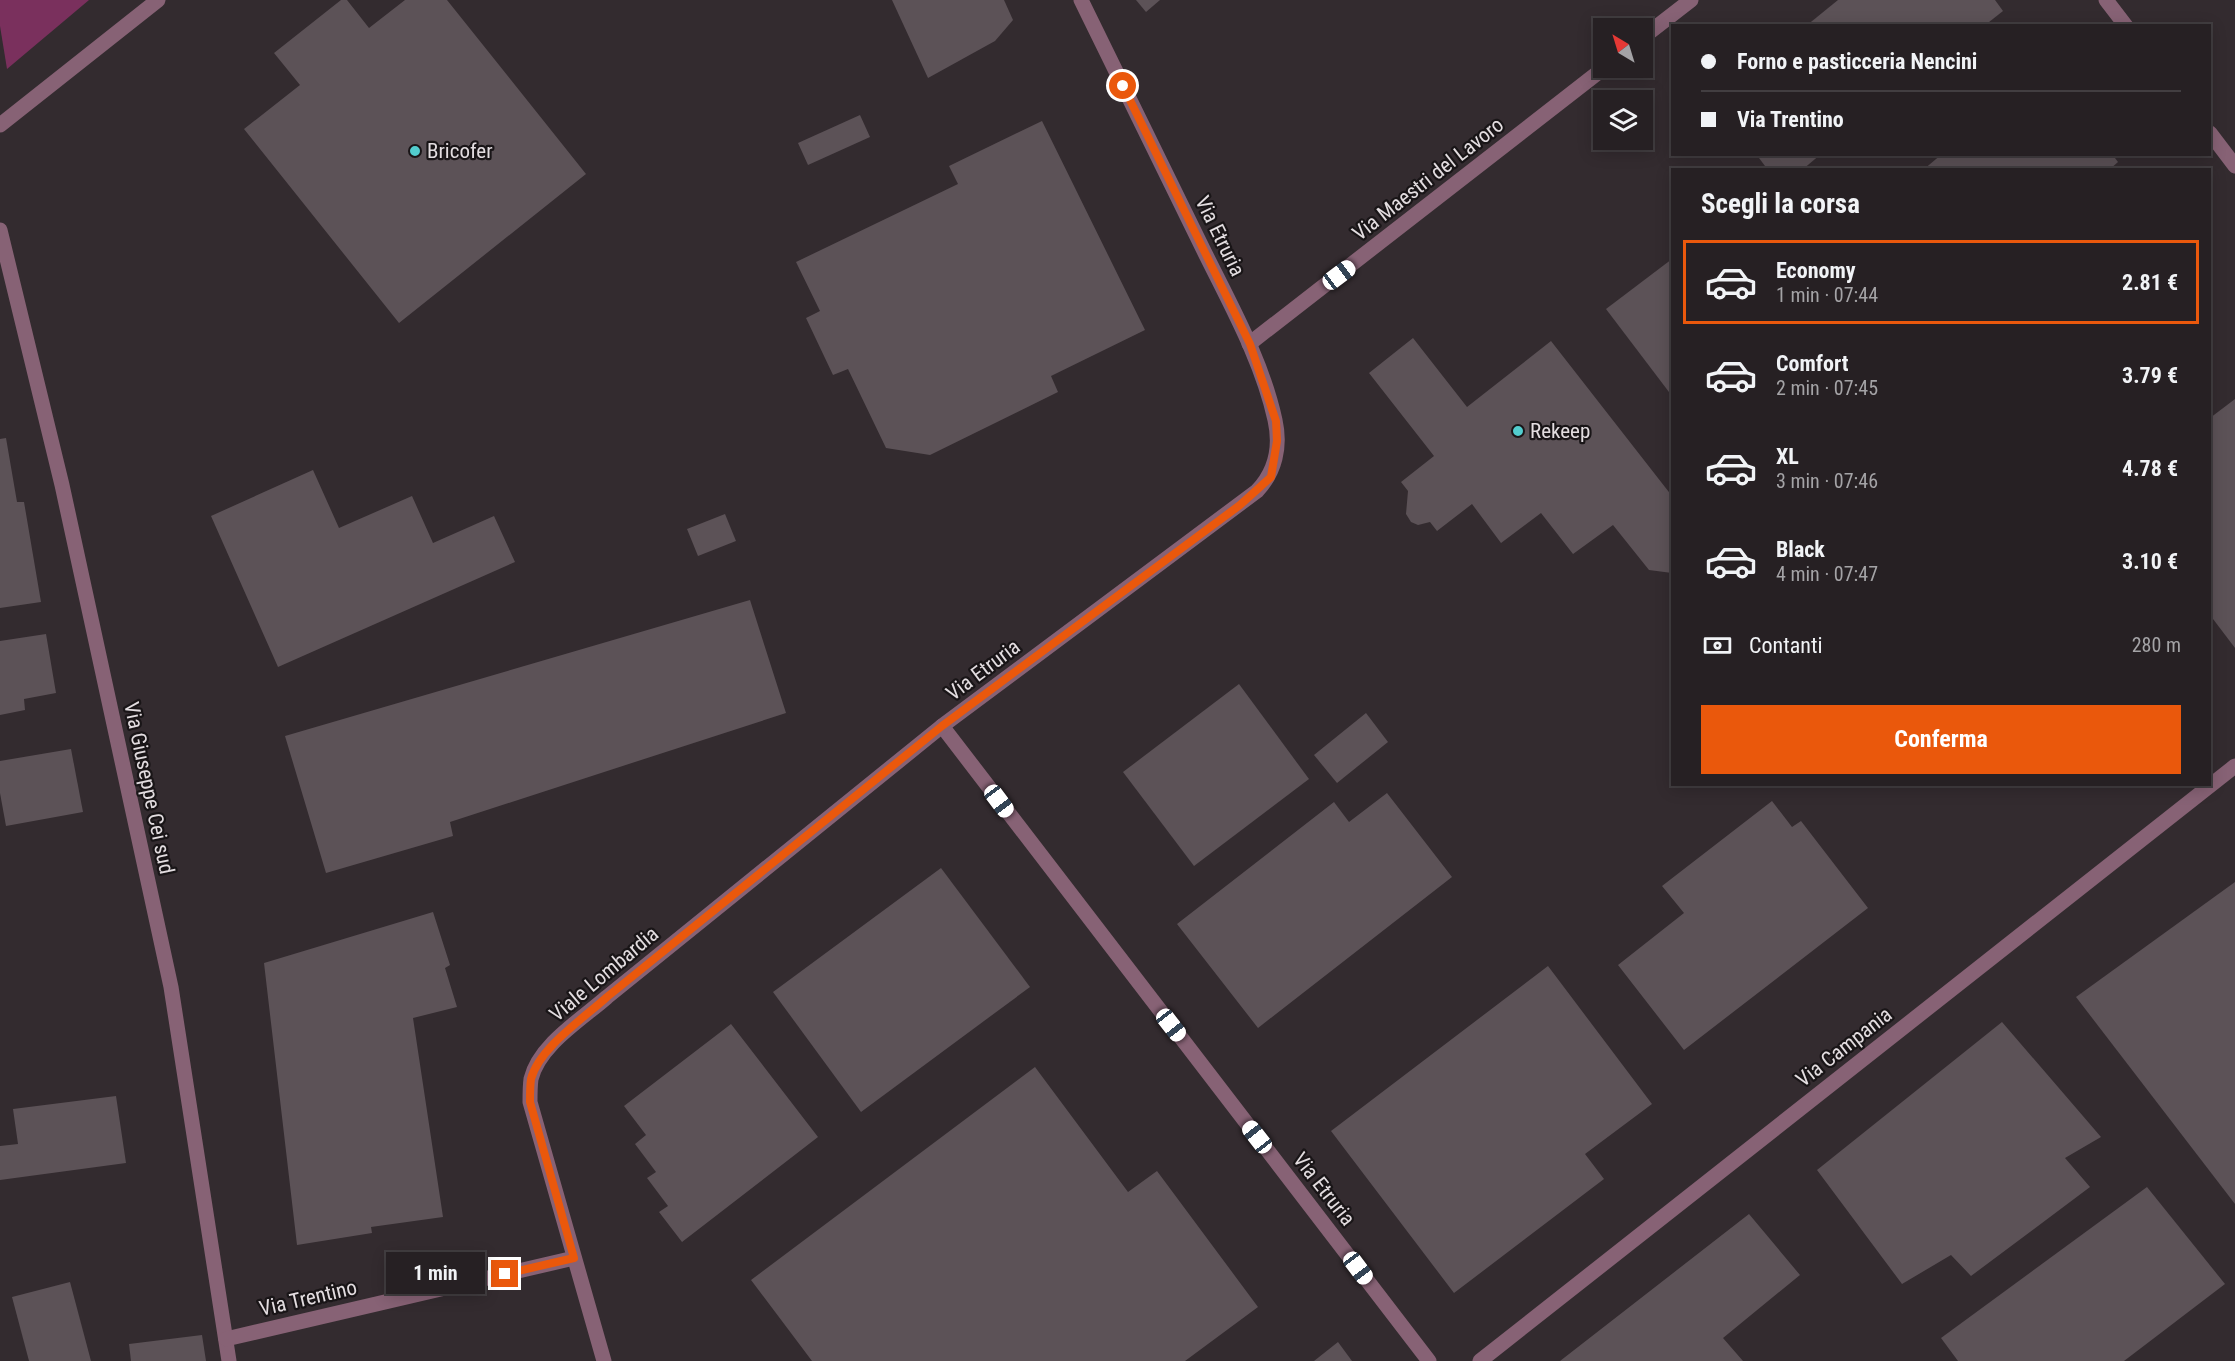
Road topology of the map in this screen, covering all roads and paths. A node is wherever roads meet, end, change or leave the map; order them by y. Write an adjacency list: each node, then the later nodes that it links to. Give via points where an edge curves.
1 (158, 0): 8 (street)
2 (1081, 0): 12 (street, Via Etruria)
3 (1690, 0): 6 (street)
4 (2106, 0): 5 (street)
5 (2124, 24)
6 (1653, 29)
7 (1593, 77): 12 (street, Via Maestri del Lavoro)
8 (0, 125)
9 (2211, 134): 10 (street)
10 (2235, 166)
11 (0, 230): 18 (street, Via Giuseppe Cei sud, via 62,485 171,987)
12 (1250, 344): 13 (street, Via Etruria, via 1276,421 1271,477 1240,505)
13 (942, 726): 17 (street, Viale Lombardia, via 607,997 541,1059 531,1078 530,1102); 21 (street, Via Etruria)
14 (2235, 766): 15 (street, Via Campania)
15 (2211, 785)
16 (2210, 786): 22 (street, Via Campania)
17 (574, 1258): 18 (street, Via Trentino); 20 (street, Viale Lombardia)
18 (226, 1339): 19 (street, Via Giuseppe Cei sud)
19 (229, 1361)
20 (604, 1361)
21 (1430, 1361)
22 (1480, 1361)

